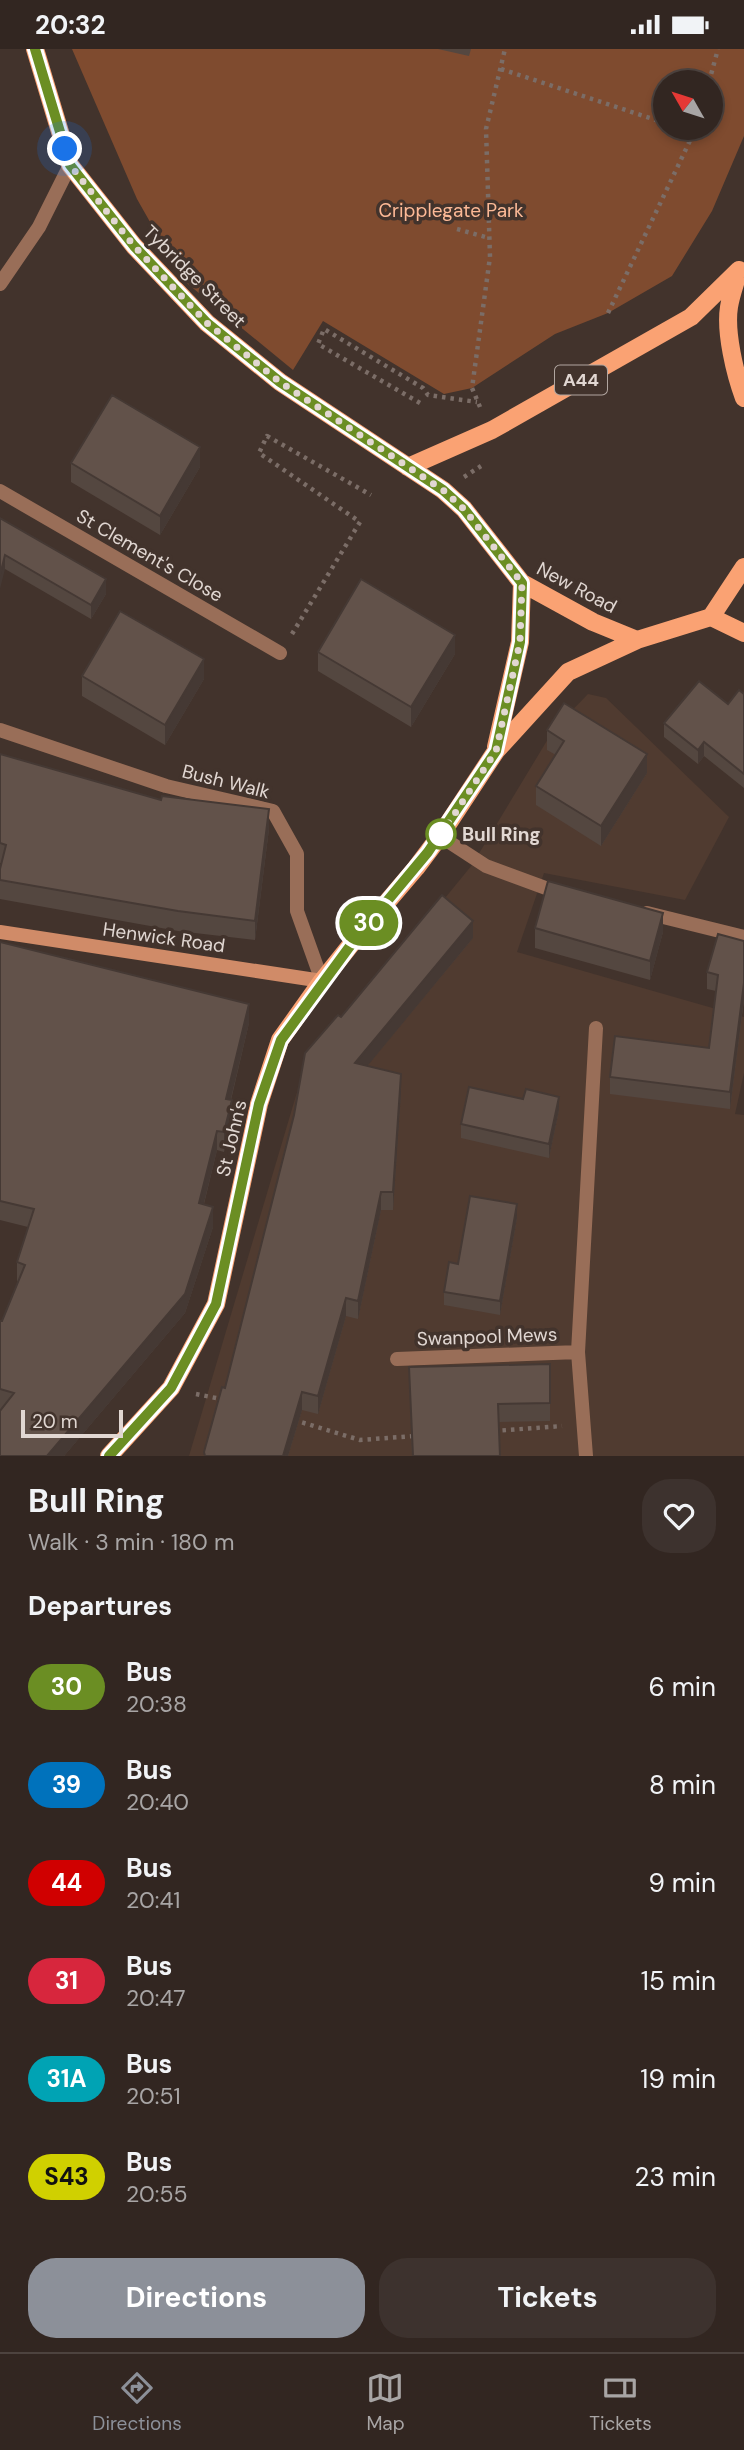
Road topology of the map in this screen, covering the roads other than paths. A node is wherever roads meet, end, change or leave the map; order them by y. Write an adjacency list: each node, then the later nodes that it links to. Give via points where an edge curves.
1 (35, 49): 2 (main road, Tybridge Street)
2 (70, 165): 4 (street, via 39,226); 7 (main road, Tybridge Street, via 134,246 207,323 280,382)
3 (742, 265): 6 (main road, A44, via 729,307 729,332); 7 (main road, A44, via 691,317 492,431)
4 (4, 267): 5 (street)
5 (0, 284)
6 (744, 398)
7 (408, 467): 10 (main road, New Road, via 464,509)
8 (0, 491): 14 (street, St Clement's Close)
9 (744, 566): 11 (main road)
10 (522, 583): 13 (main road, New Road); 16 (main road, St John's, via 520,642)
11 (711, 617): 12 (main road); 13 (main road)
12 (744, 633)
13 (637, 640): 16 (main road, St John's, via 568,672)
14 (280, 653)
15 (0, 730): 22 (street, Bush Walk, via 166,786 273,811 297,854 297,911)
16 (496, 751): 17 (main road, St John's)
17 (440, 836): 18 (street, via 486,866); 22 (main road, St John's)
18 (576, 897)
19 (629, 909): 21 (street)
20 (0, 932): 22 (main road, Henwick Road)
21 (744, 937)
22 (322, 981): 26 (main road, St John's, via 281,1040 259,1104 216,1304 171,1388)
23 (596, 1028): 24 (street)
24 (578, 1352): 25 (street, Swanpool Mews); 27 (street)
25 (397, 1359)
26 (116, 1453)
27 (586, 1456)

